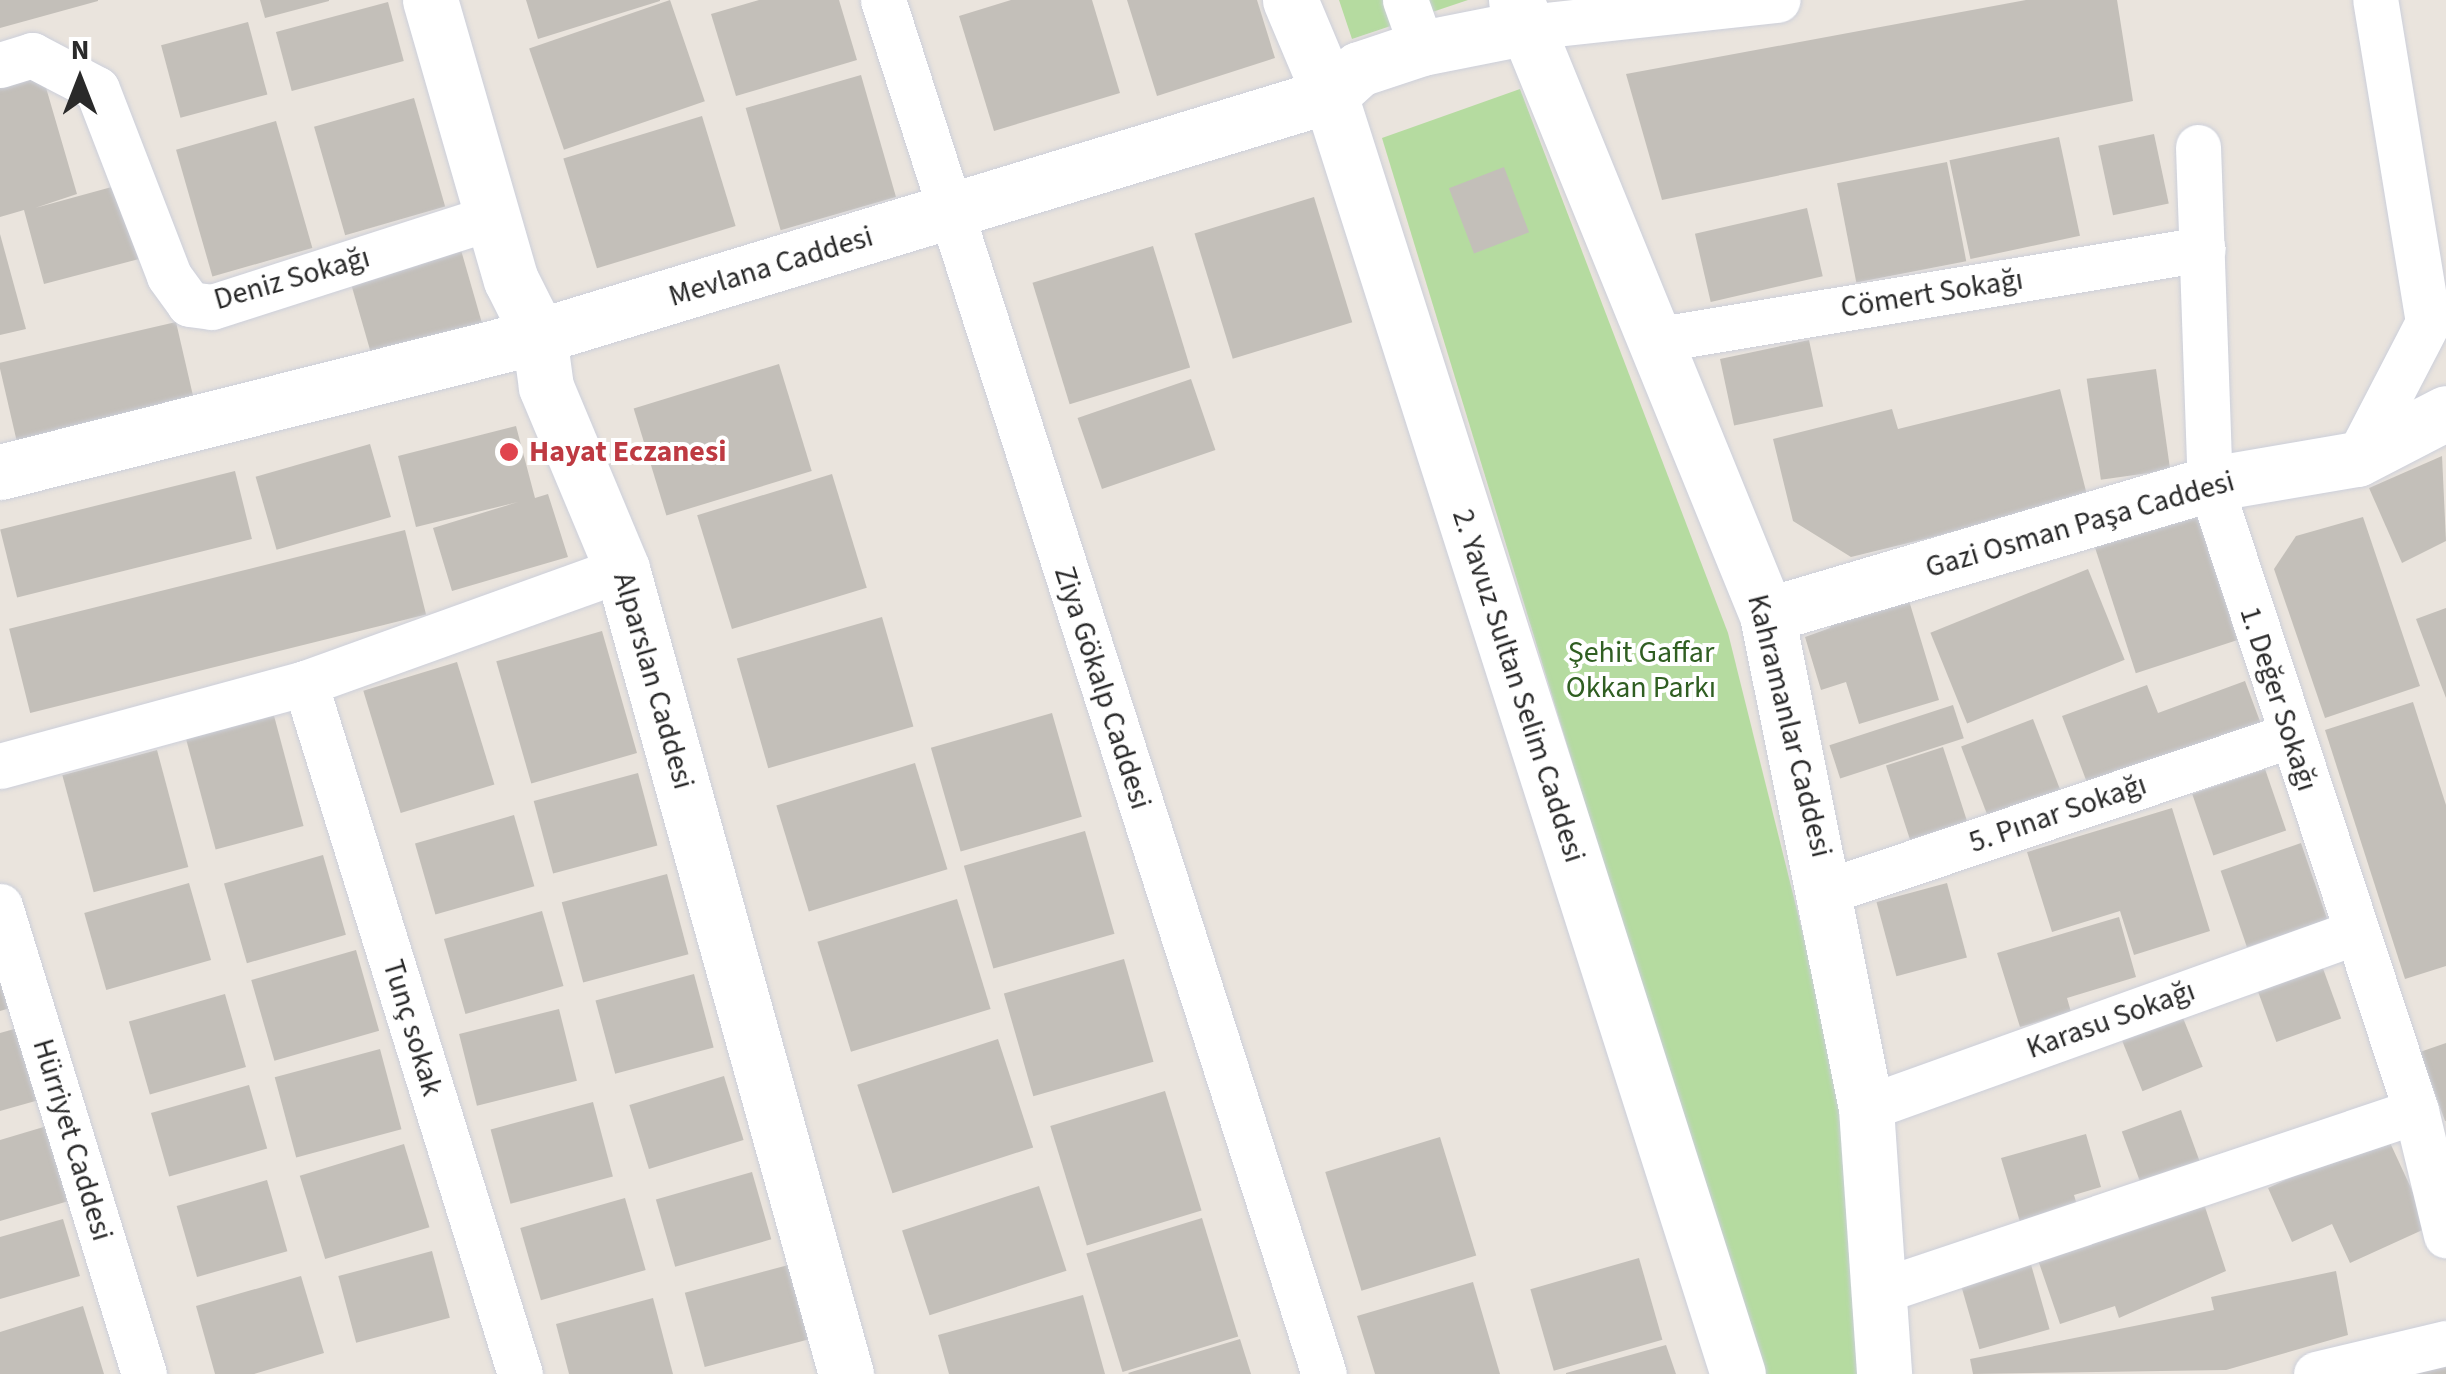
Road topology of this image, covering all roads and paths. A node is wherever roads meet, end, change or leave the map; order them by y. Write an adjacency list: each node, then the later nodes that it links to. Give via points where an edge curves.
1 (430, 0): 12 (street, Alparslan Caddesi)
2 (883, 0): 11 (street, Ziya Gökalp Caddesi)
3 (1290, 0): 9 (street, 2. Yavuz Sultan Selim Caddesi)
4 (1778, 0): 6 (street)
5 (2375, 0): 17 (street, via 2428,322)
6 (1522, 14): 7 (street, Mevlana Caddesi); 15 (street, Kahramanlar Caddesi)
7 (1414, 24): 9 (street, Mevlana Caddesi)
8 (0, 65): 12 (street, Deniz Sokağı, via 32,55 97,90 170,276 189,304 212,307)
9 (1330, 96): 11 (street, Mevlana Caddesi); 37 (street, 2. Yavuz Sultan Selim Caddesi)
10 (2198, 148): 13 (street, 1. Değer Sokağı)
11 (948, 214): 14 (street, Mevlana Caddesi); 36 (street, Ziya Gökalp Caddesi)
12 (492, 217): 14 (street, Alparslan Caddesi)
13 (2203, 250): 15 (street, Cömert Sokağı); 19 (street, 1. Değer Sokağı)
14 (540, 336): 18 (street, Mevlana Caddesi); 20 (street, Alparslan Caddesi, via 546,387)
15 (1660, 339): 21 (street, Kahramanlar Caddesi)
16 (2446, 413): 17 (street, Gazi Osman Paşa Caddesi)
17 (2357, 459): 19 (street, Gazi Osman Paşa Caddesi)
18 (0, 472)
19 (2210, 484): 21 (street, Gazi Osman Paşa Caddesi); 23 (street, 1. Değer Sokağı)
20 (622, 569): 22 (street); 35 (street, Alparslan Caddesi)
21 (1767, 615): 25 (street, Kahramanlar Caddesi)
22 (305, 683): 24 (street); 34 (street, Tunç sokak)
23 (2288, 736): 25 (street, 5. Pınar Sokağı); 27 (street, 1. Değer Sokağı)
24 (0, 766)
25 (1828, 891): 28 (street, Kahramanlar Caddesi)
26 (0, 906): 33 (street, Hürriyet Caddesi)
27 (2356, 932): 28 (street, Karasu Sokağı); 29 (street, 1. Değer Sokağı)
28 (1866, 1108): 31 (street, Kahramanlar Caddesi)
29 (2416, 1112): 30 (street, 1. Değer Sokağı); 31 (street)
30 (2446, 1235)
31 (1883, 1290): 38 (street, Kahramanlar Caddesi)
32 (2446, 1344): 39 (street)
33 (144, 1374)
34 (520, 1374)
35 (846, 1374)
36 (1324, 1374)
37 (1738, 1374)
38 (1884, 1374)
39 (2316, 1374)

